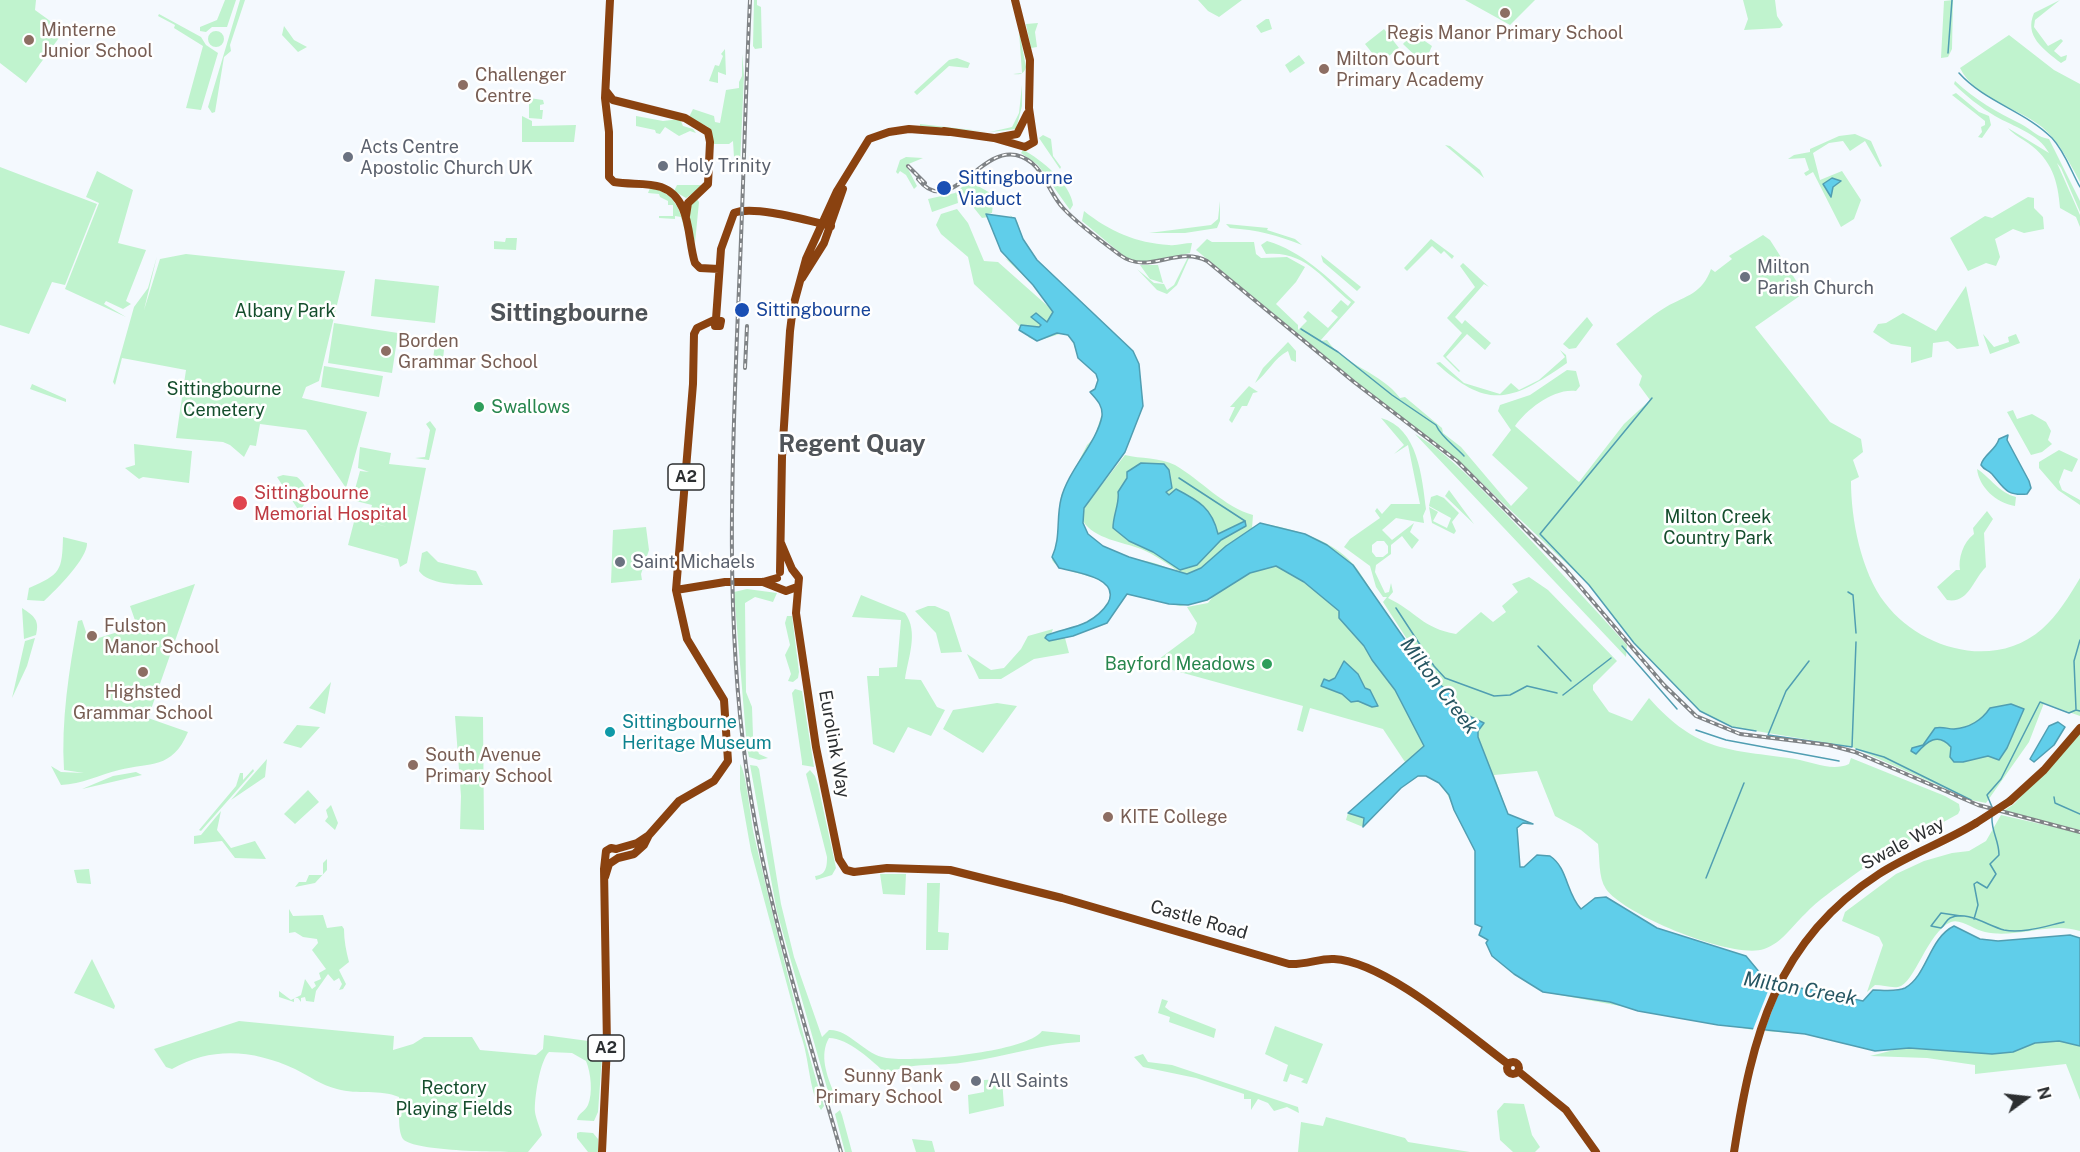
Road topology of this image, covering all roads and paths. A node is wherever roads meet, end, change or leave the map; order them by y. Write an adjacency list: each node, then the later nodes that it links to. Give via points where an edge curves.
1 (610, 0): 3 (main road)
2 (1015, 0): 5 (main road, via 1030,60)
3 (606, 91): 4 (main road); 6 (main road)
4 (617, 101): 6 (main road); 12 (main road, via 673,114 706,130 710,139 708,183)
5 (1029, 108): 7 (main road); 8 (main road)
6 (608, 111): 11 (main road, via 608,175 614,182 661,187)
7 (1031, 131): 8 (main road); 10 (main road, via 1035,138 1031,146)
8 (1019, 132): 9 (main road); 10 (main road)
9 (994, 138): 10 (main road); 14 (main road, Eurolink Way, via 909,129 886,133 866,147 846,177)
10 (1018, 144)
11 (672, 195): 12 (main road); 13 (main road)
12 (693, 199): 13 (main road)
13 (686, 217): 15 (main road, via 695,263 700,268)
14 (824, 229): 15 (main road, via 783,216 734,213); 16 (main road, Eurolink Way, via 800,280 793,307 782,457)
15 (714, 269): 20 (main road, A2, via 718,283 714,321 697,328 694,334)
16 (781, 543): 17 (main road, Eurolink Way); 18 (main road, Eurolink Way)
17 (792, 569): 18 (main road); 19 (main road, Eurolink Way, via 799,578)
18 (781, 582): 19 (main road); 20 (main road, via 725,582); 21 (main road, Eurolink Way)
19 (798, 587): 21 (main road, Eurolink Way)
20 (676, 590): 24 (main road, A2, via 687,639 724,700 728,760 714,782 679,801 652,832 613,857 605,877 607,1046)
21 (796, 613): 23 (main road, Eurolink Way, via 816,747 839,859 846,870)
22 (2080, 728): 26 (main road, Swale Way, bridge, via 2049,765 2010,801 1859,887 1812,933 1780,980 1763,1018)
23 (854, 872): 25 (main road, Castle Road, via 886,868 950,870 1062,898 1288,964 1335,959 1354,963 1393,981 1508,1064 1510,1073 1518,1071 1566,1110)
24 (602, 1152)
25 (1596, 1152)
26 (1734, 1152)

